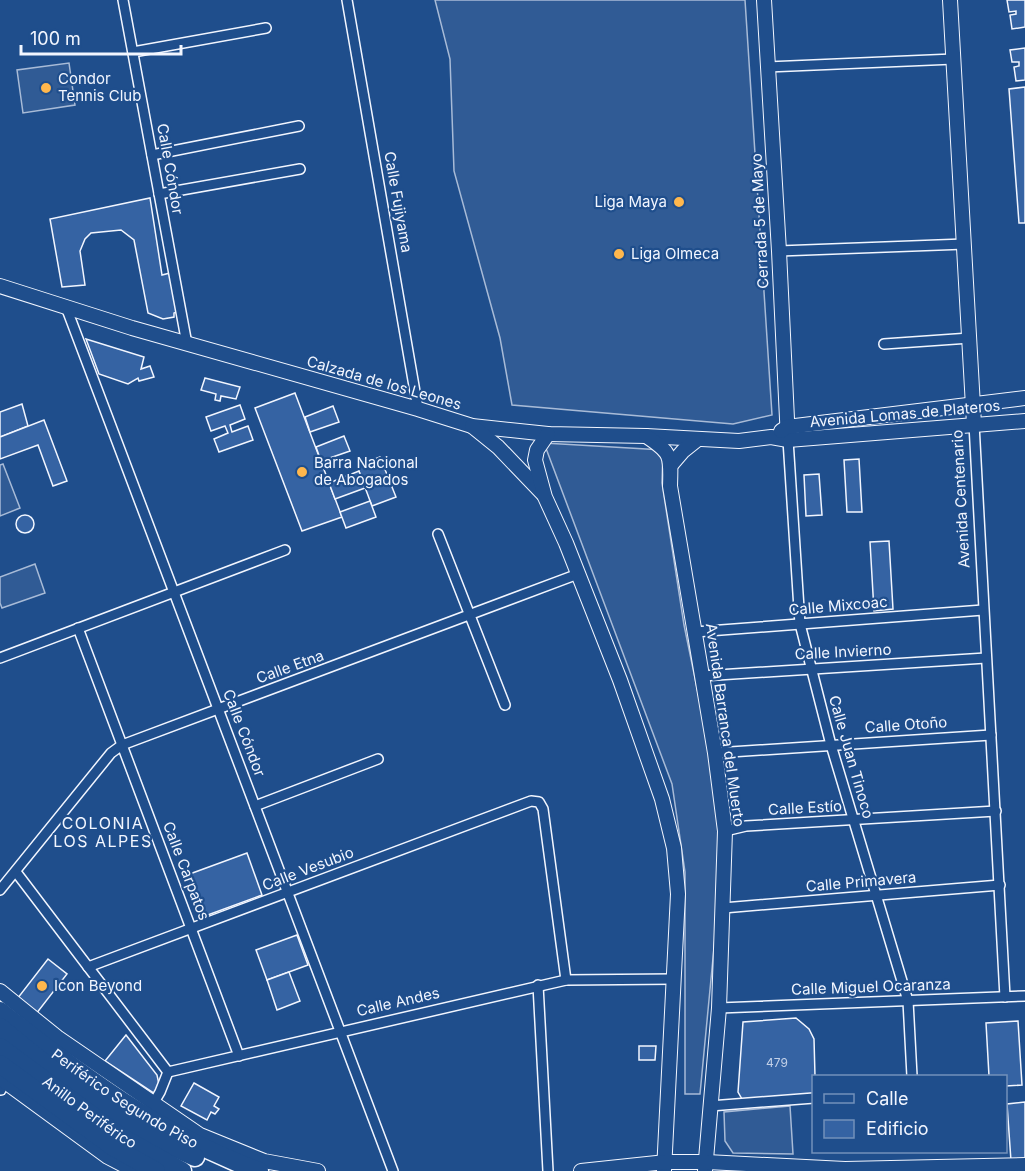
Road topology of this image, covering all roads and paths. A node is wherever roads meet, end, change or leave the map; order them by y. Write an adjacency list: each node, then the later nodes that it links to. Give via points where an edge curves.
1 (123, 0): 6 (street, Calle Cóndor)
2 (347, 0): 22 (street, Calle Fujiyama)
3 (764, 0): 8 (main road, Cerrada 5 de Mayo)
4 (950, 0): 7 (main road, Avenida Centenario)
5 (266, 28): 6 (street)
6 (133, 52): 10 (street, Calle Cóndor)
7 (954, 59): 8 (street); 13 (main road, Avenida Centenario)
8 (767, 68): 14 (main road, Cerrada 5 de Mayo)
9 (299, 126): 10 (street)
10 (152, 155): 12 (street, Calle Cóndor)
11 (300, 169): 12 (street)
12 (159, 194): 18 (street, Calle Cóndor)
13 (965, 244): 14 (street); 17 (main road, Avenida Centenario)
14 (779, 250): 27 (main road, Cerrada 5 de Mayo)
15 (0, 286): 16 (main road, Calzada de los Leones)
16 (66, 307): 18 (main road, Calzada de los Leones); 35 (street, Calle Cóndor)
17 (970, 338): 19 (street); 21 (main road, Avenida Centenario)
18 (187, 344): 22 (main road, Calzada de los Leones)
19 (884, 344)
20 (1025, 398): 21 (main road, Avenida Lomas de Plateros)
21 (973, 405): 24 (main road, Avenida Centenario); 27 (main road, Avenida Lomas de Plateros)
22 (418, 409): 25 (main road, Calzada de los Leones)
23 (1025, 421): 24 (main road, Avenida Lomas de Plateros)
24 (974, 424): 27 (main road, Avenida Lomas de Plateros); 36 (street, Avenida Centenario)
25 (472, 426): 26 (main road, Calzada de los Leones); 31 (main road, via 498,447)
26 (548, 434): 28 (main road, Calzada de los Leones); 31 (main road, via 537,450 536,460)
27 (787, 434): 29 (main road, Calzada de los Leones, via 739,441); 38 (street, Calle Juan Tinoco)
28 (646, 436): 29 (main road, Calzada de los Leones); 30 (main road, via 665,449)
29 (698, 439): 30 (main road)
30 (671, 465): 40 (main road, Avenida Barranca del Muerto, via 670,486)
31 (545, 497): 34 (main road)
32 (438, 534): 37 (street)
33 (285, 550): 35 (street)
34 (578, 574): 37 (street, Calle Etna); 64 (main road, via 620,680 662,800 674,848 678,894)
35 (174, 592): 39 (street); 46 (street, Calle Cóndor)
36 (983, 610): 38 (street, Calle Mixcoac); 42 (street, Avenida Centenario)
37 (471, 616): 45 (street); 46 (street, Calle Etna)
38 (800, 624): 40 (street, Calle Mixcoac); 43 (street, Calle Juan Tinoco)
39 (78, 628): 41 (street); 48 (street, Calle Carpatos)
40 (695, 632): 44 (main road, Avenida Barranca del Muerto)
41 (0, 658)
42 (986, 658): 43 (street, Calle Invierno); 47 (street, Avenida Centenario)
43 (811, 668): 44 (street, Calle Invierno); 49 (street, Calle Juan Tinoco)
44 (702, 676): 50 (main road, Avenida Barranca del Muerto)
45 (505, 705)
46 (219, 710): 48 (street, Calle Etna); 52 (street, Calle Cóndor)
47 (991, 735): 49 (street, Calle Otoño); 53 (street, Avenida Centenario)
48 (122, 745): 56 (street, Calle Etna, via 111,753); 62 (street, Calle Carpatos)
49 (831, 745): 50 (street, Calle Otoño); 54 (street, Calle Juan Tinoco)
50 (715, 753): 55 (main road, Avenida Barranca del Muerto)
51 (378, 759): 52 (street)
52 (255, 806): 59 (street, Calle Cóndor)
53 (996, 812): 54 (street, Calle Estío); 57 (street, Avenida Centenario)
54 (853, 820): 55 (street, Calle Estío, via 746,826); 60 (street, Calle Juan Tinoco)
55 (725, 831): 61 (main road, Avenida Barranca del Muerto)
56 (16, 872): 58 (street, Calle Etna); 63 (street)
57 (1000, 885): 60 (street, Calle Primavera); 69 (street, Avenida Centenario)
58 (0, 890)
59 (289, 892): 62 (street, Calle Vesubio); 65 (street, Calle Vesubio, via 531,801 539,802); 75 (street, Calle Cóndor)
60 (876, 896): 61 (street, Calle Primavera); 71 (street, Calle Juan Tinoco)
61 (723, 908): 72 (main road, Avenida Barranca del Muerto)
62 (192, 929): 63 (street, Calle Vesubio); 77 (street, Calle Carpatos)
63 (88, 967): 79 (street)
64 (674, 979): 65 (street, Calle Andes); 88 (main road)
65 (566, 980): 66 (street, Calle Andes)
66 (538, 985): 75 (street, Calle Andes); 96 (street)
67 (0, 991): 84 (main road)
68 (1025, 996): 69 (street, Calle Miguel Ocaranza)
69 (1005, 997): 71 (street, Calle Miguel Ocaranza)
70 (0, 998): 84 (highway)
71 (908, 1001): 72 (street, Calle Miguel Ocaranza); 80 (street, Calle Juan Tinoco)
72 (719, 1008): 83 (main road, Avenida Barranca del Muerto)
73 (0, 1011): 84 (highway, Periférico Segundo Piso, via 86,1078)
74 (0, 1027): 93 (highway, Anillo Periférico, via 129,1124)
75 (340, 1031): 77 (street, Calle Andes); 95 (street, Calle Cóndor)
76 (0, 1047): 92 (highway, Anillo Periférico, via 120,1136)
77 (239, 1056): 79 (street, Calle Andes)
78 (0, 1064): 91 (highway, via 113,1147)
79 (168, 1072): 84 (street, via 160,1092)
80 (912, 1075)
81 (0, 1078): 90 (main road, via 108,1157)
82 (812, 1098): 83 (street)
83 (710, 1106): 85 (main road, Avenida Barranca del Muerto)
84 (144, 1108): 87 (highway, Periférico Segundo Piso, via 195,1144)
85 (706, 1166): 88 (main road); 89 (main road)
86 (1025, 1166): 89 (main road)
87 (265, 1168): 94 (main road)
88 (668, 1168): 97 (main road)
89 (841, 1170)
90 (135, 1171)
91 (156, 1171)
92 (182, 1171)
93 (227, 1171)
94 (318, 1171)
95 (393, 1171)
96 (548, 1171)
97 (581, 1171)

